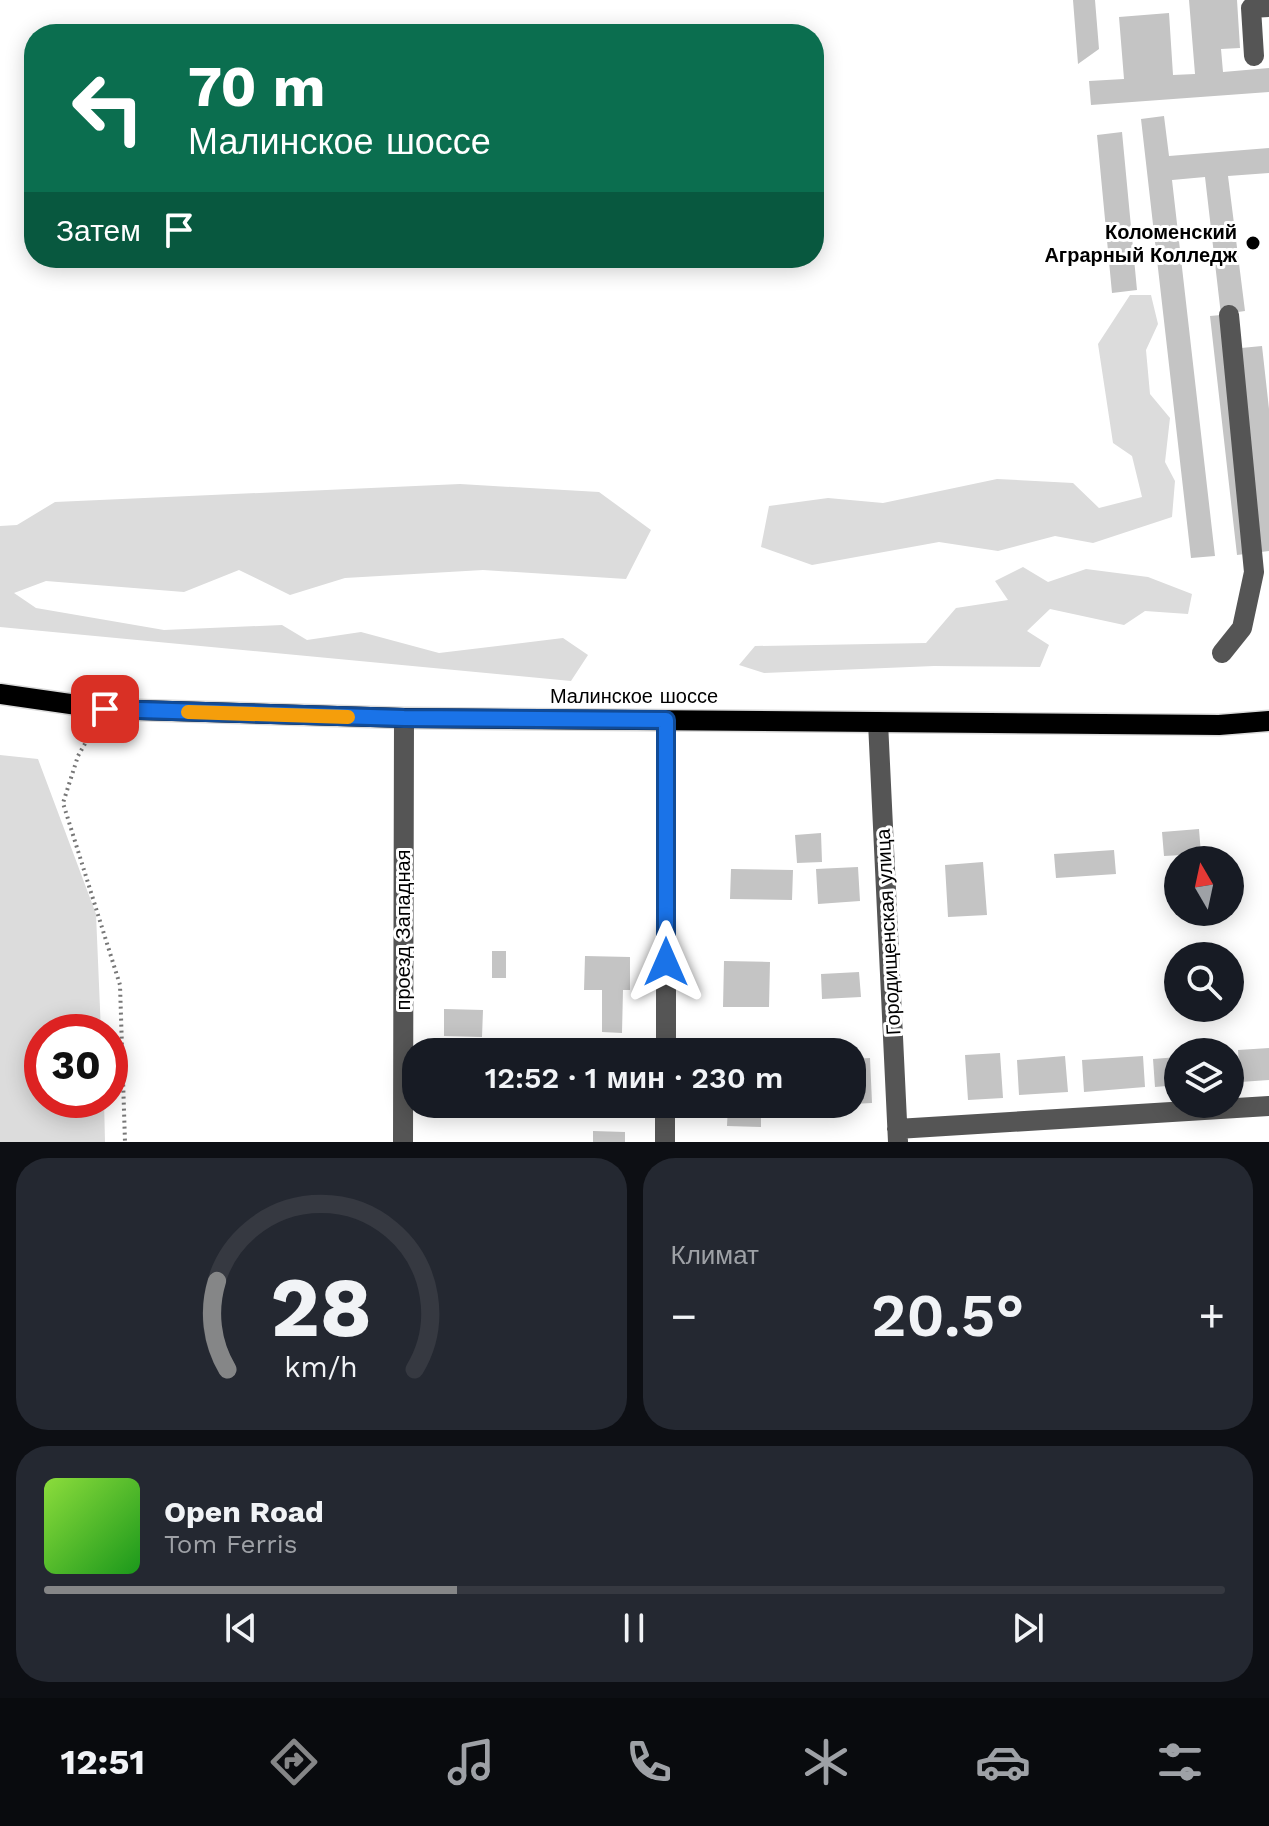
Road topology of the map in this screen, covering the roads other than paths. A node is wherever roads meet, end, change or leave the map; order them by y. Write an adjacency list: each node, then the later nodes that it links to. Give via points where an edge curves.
1 (1269, 7): 2 (street, via 1251,8)
2 (1254, 56)
3 (1229, 315): 4 (street, via 1254,572 1242,628)
4 (1222, 653)
5 (0, 694): 6 (main road, Малинское шоссе, via 105,709)
6 (404, 718): 7 (main road, Малинское шоссе); 14 (street, проезд Западная)
7 (666, 720): 9 (main road, Малинское шоссе); 10 (street)
8 (1269, 721): 9 (main road, Малинское шоссе)
9 (878, 722): 13 (street, Городищенская улица)
10 (666, 1038)
11 (1269, 1106): 13 (street)
12 (665, 1118): 15 (street)
13 (898, 1136)
14 (403, 1142)
15 (665, 1142)

